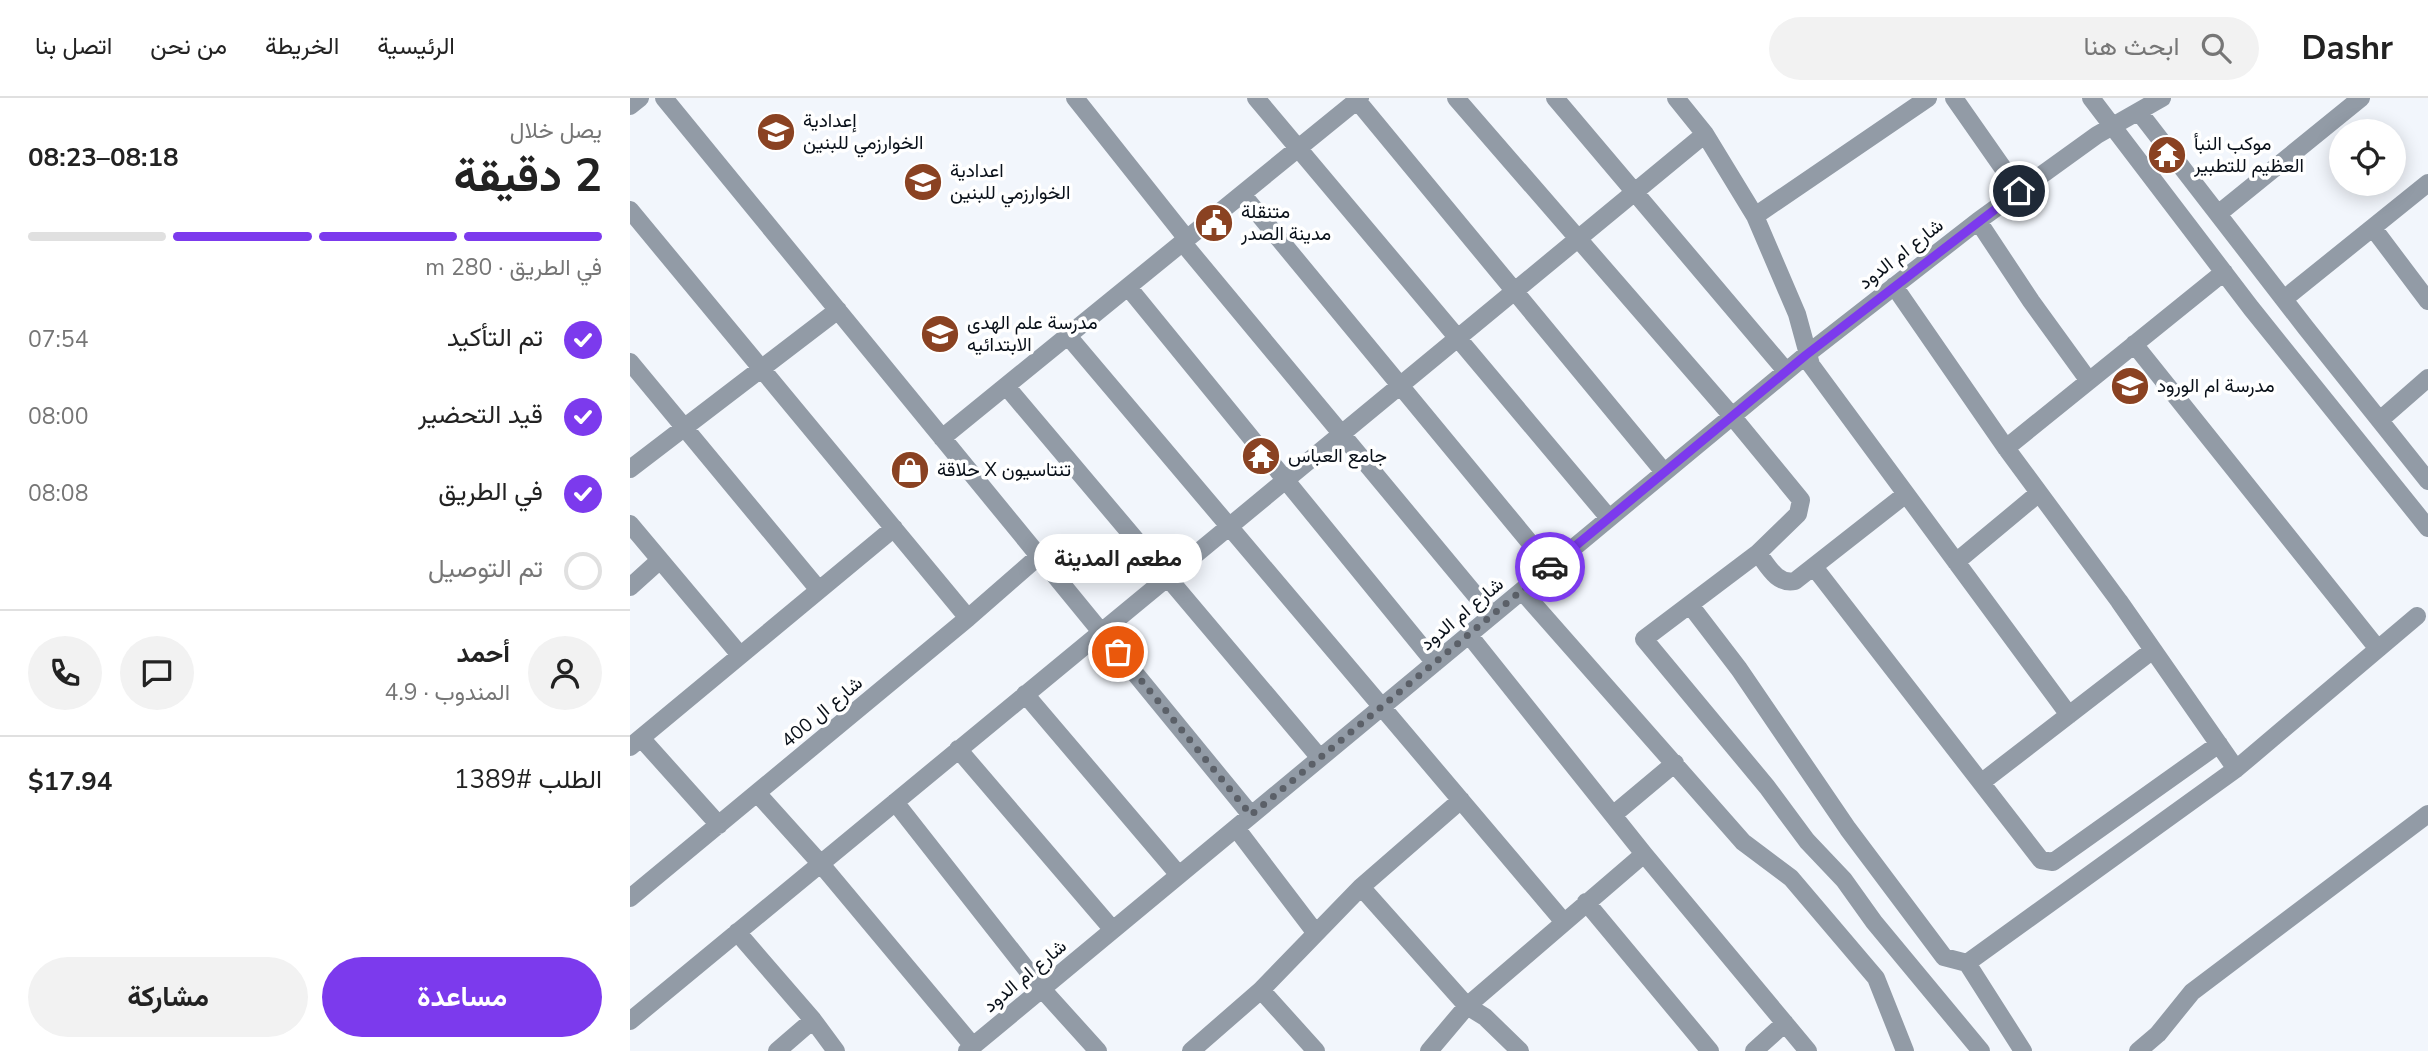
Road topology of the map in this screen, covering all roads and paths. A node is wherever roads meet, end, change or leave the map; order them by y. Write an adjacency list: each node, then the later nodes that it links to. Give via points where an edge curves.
1 (640, 98): 14 (street)
2 (664, 98): 36 (street)
3 (1075, 98): 29 (street)
4 (1256, 98): 18 (street)
5 (1456, 98): 28 (street)
6 (1555, 98): 21 (street)
7 (1928, 98): 25 (street)
8 (1954, 98): 20 (street)
9 (2091, 98): 16 (street)
10 (2361, 98): 24 (street)
11 (1357, 99): 18 (street); 33 (street)
12 (1679, 99): 17 (street)
13 (2160, 99): 15 (street, شارع ام الدود)
14 (630, 106)
15 (2139, 112): 16 (street, شارع ام الدود); 24 (street)
16 (2112, 126): 20 (street, شارع ام الدود); 30 (street)
17 (1705, 134): 21 (street); 25 (street)
18 (1297, 149): 22 (street); 38 (street)
19 (2428, 183): 27 (street)
20 (2019, 191): 26 (street, شارع ام الدود)
21 (1635, 192): 28 (street); 43 (street)
22 (1242, 194): 29 (street); 47 (street)
23 (630, 210): 42 (street)
24 (2218, 214): 34 (street)
25 (1755, 216): 40 (street, via 1797,314)
26 (1978, 221): 31 (street, شارع ام الدود); 45 (street)
27 (2373, 228): 34 (street); 35 (street)
28 (1578, 239): 33 (street); 48 (street)
29 (1185, 241): 32 (street); 51 (street)
30 (2224, 272): 39 (street); 64 (street)
31 (1894, 286): 40 (street, شارع ام الدود); 53 (street)
32 (1128, 287): 37 (street); 56 (street)
33 (1515, 291): 38 (street); 55 (street)
34 (2284, 299): 49 (street)
35 (2428, 301)
36 (838, 310): 42 (street); 52 (street)
37 (1068, 336): 46 (street); 62 (street)
38 (1457, 338): 47 (street); 60 (street)
39 (2134, 344): 45 (street); 81 (street)
40 (1806, 355): 43 (street, شارع ام الدود); 59 (street)
41 (630, 362): 50 (street)
42 (761, 368): 50 (street); 63 (street)
43 (1786, 372): 48 (street, شارع ام الدود)
44 (2428, 378): 49 (street)
45 (2089, 381): 53 (street)
46 (1006, 386): 52 (street); 71 (street)
47 (1400, 386): 51 (street); 70 (street)
48 (1732, 416): 55 (street, شارع ام الدود); 65 (street, via 1801,499 1798,514)
49 (2380, 421): 57 (street)
50 (684, 427): 54 (street); 73 (street)
51 (1342, 433): 56 (street); 76 (street)
52 (942, 438): 66 (street)
53 (2006, 449): 58 (street)
54 (630, 469)
55 (1664, 472): 60 (street, شارع ام الدود)
56 (1286, 480): 62 (street); 84 (street)
57 (2428, 481)
58 (2039, 493): 68 (street); 82 (street)
59 (1906, 494): 68 (street); 69 (street)
60 (1609, 518): 70 (street, شارع ام الدود)
61 (630, 524): 67 (street)
62 (1229, 526): 71 (street); 86 (street)
63 (894, 528): 73 (street); 78 (street)
64 (2428, 528)
65 (1758, 553): 69 (street, via 1783,582 1795,582); 75 (street)
66 (1039, 556): 78 (street, شارع ال 400); 79 (street)
67 (660, 560): 72 (street); 83 (street)
68 (1956, 562): 87 (street)
69 (1814, 567): 94 (street)
70 (1550, 568): 74 (street, شارع ام الدود)
71 (1167, 577): 79 (street); 91 (street)
72 (630, 587)
73 (819, 590): 83 (street)
74 (1522, 591): 76 (street, شارع ام الدود); 92 (street)
75 (1690, 605): 113 (street, via 1848,830 1944,957); 132 (street, via 1644,639)
76 (1492, 615): 80 (street, شارع ام الدود)
77 (2417, 616): 81 (street)
78 (968, 618): 95 (street, شارع ال 400)
79 (1101, 632): 85 (street); 99 (street)
80 (1469, 635): 84 (street, شارع ام الدود); 100 (street)
81 (2378, 649): 93 (street)
82 (2153, 650): 87 (street); 89 (street)
83 (740, 655): 88 (street)
84 (1435, 663): 86 (street, شارع ام الدود)
85 (1025, 694): 90 (street); 105 (street)
86 (1382, 707): 91 (street, شارع ام الدود); 96 (street)
87 (2069, 715): 94 (street)
88 (635, 742): 101 (street)
89 (2219, 744): 93 (street); 94 (street, via 2049,862 2037,857)
90 (958, 749): 97 (street); 110 (street)
91 (1320, 758): 99 (street, شارع ام الدود)
92 (1675, 763): 100 (street); 131 (street, via 1743,842 1791,878 1876,978)
93 (2236, 769): 113 (street)
94 (1982, 782)
95 (757, 793): 101 (street, شارع ال 400); 104 (street)
96 (1461, 800): 106 (street); 109 (street)
97 (895, 802): 104 (street); 114 (street)
98 (2428, 814): 134 (street, via 2199,986)
99 (1251, 815): 102 (street, شارع ام الدود)
100 (1613, 815): 103 (street)
101 (719, 825): 107 (street, شارع ال 400)
102 (1236, 828): 105 (street, شارع ام الدود); 112 (street)
103 (1644, 854): 108 (street); 119 (street)
104 (820, 863): 111 (street); 120 (street)
105 (1179, 875): 110 (street, شارع ام الدود)
106 (1361, 887): 112 (street); 116 (street)
107 (630, 898)
108 (1586, 902): 109 (street); 128 (street)
109 (1563, 921): 116 (street)
110 (1113, 930): 114 (street, شارع ام الدود)
111 (737, 932): 117 (street); 118 (street)
112 (1315, 932): 115 (street)
113 (1967, 963): 133 (street)
114 (1042, 989): 120 (street, شارع ام الدود); 123 (street)
115 (1261, 990): 124 (street); 125 (street)
116 (1467, 1006): 126 (street); 127 (street, via 1486,1017)
117 (813, 1020): 121 (street); 122 (street)
118 (630, 1021)
119 (1785, 1023): 129 (street); 130 (street)
120 (970, 1049)
121 (777, 1051)
122 (836, 1051)
123 (1098, 1051)
124 (1191, 1051)
125 (1316, 1051)
126 (1429, 1051)
127 (1520, 1051)
128 (1710, 1051)
129 (1755, 1051)
130 (1808, 1051)
131 (1905, 1051)
132 (1981, 1051)
133 (2023, 1051)
134 (2138, 1051)

